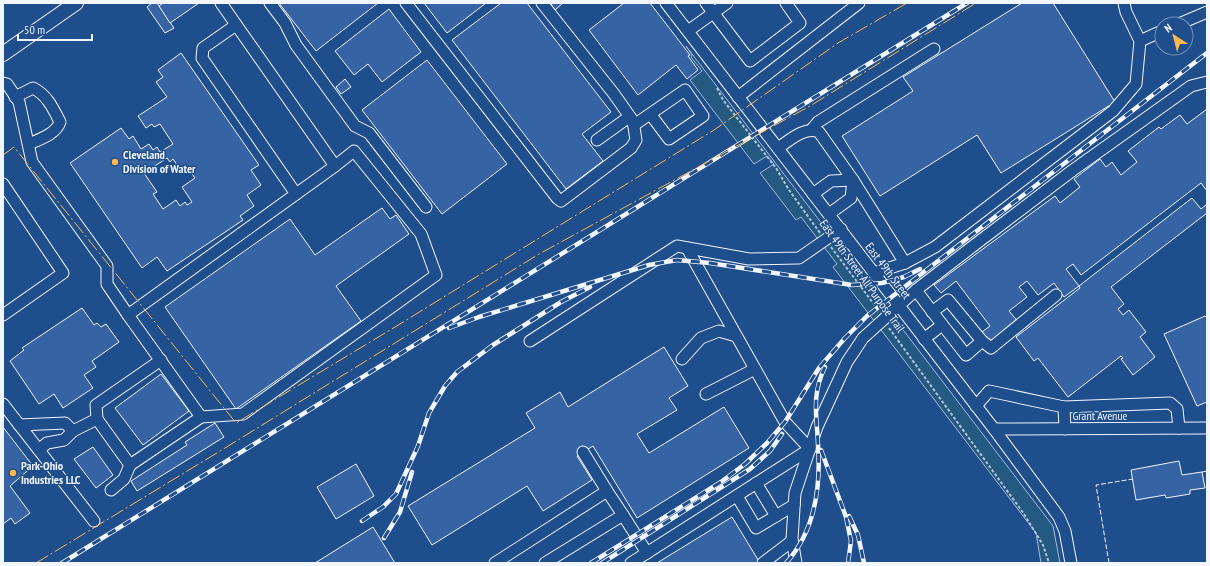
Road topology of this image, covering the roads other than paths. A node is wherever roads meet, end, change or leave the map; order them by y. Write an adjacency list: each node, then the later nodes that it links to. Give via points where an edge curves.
1 (76, 3): 20 (main road)
2 (221, 3): 15 (street)
3 (270, 3): 36 (street, via 285,23 296,45 355,126 369,133)
4 (406, 3): 26 (street, via 561,201 631,148 636,140)
5 (542, 3): 26 (street)
6 (666, 3): 16 (street, East 49th Street)
7 (706, 3): 13 (street)
8 (727, 3): 13 (street)
9 (786, 3): 13 (street, via 800,23 750,61)
10 (859, 3): 24 (street)
11 (1124, 3): 18 (street)
12 (1207, 12): 14 (street)
13 (714, 13): 16 (street)
14 (1194, 18)
15 (236, 26): 31 (street); 34 (street, via 204,48 202,58)
16 (688, 31): 24 (street, East 49th Street)
17 (1154, 35): 18 (street)
18 (1140, 41): 40 (street, via 1136,84 1113,111 935,247)
19 (934, 49): 27 (street, via 818,122)
20 (3, 54)
21 (1207, 82): 42 (street, via 1191,86 1073,170)
22 (3, 83): 23 (street, via 7,84)
23 (15, 96): 29 (street, via 19,102); 29 (street, via 32,88 40,92 50,103 60,122 58,128)
24 (738, 97): 30 (street, East 49th Street)
25 (651, 115): 25 (street, via 685,90 703,116 669,139); 26 (street)
26 (632, 121): 28 (street)
27 (812, 129): 30 (street, via 804,131); 32 (street, via 819,132)
28 (597, 140)
29 (28, 144): 47 (street, via 32,162 107,266 107,284)
30 (778, 148): 35 (street, East 49th Street)
31 (335, 166): 34 (street); 60 (street, via 354,151 420,234 436,275 243,414)
32 (853, 180): 35 (street, via 831,181); 37 (street, via 851,198); 40 (street)
33 (3, 184): 46 (street, via 63,273)
34 (296, 194): 47 (street)
35 (813, 194): 37 (street, East 49th Street)
36 (426, 207)
37 (829, 214): 38 (street, East 49th Street)
38 (841, 229): 39 (street, via 799,258 749,259); 41 (street, East 49th Street)
39 (687, 248): 49 (street); 51 (street, via 677,246)
40 (905, 264): 41 (street)
41 (874, 273): 44 (street, East 49th Street)
42 (916, 290): 44 (street); 45 (street)
43 (1056, 296): 52 (street, via 991,348)
44 (898, 306): 50 (street, East 49th Street); 68 (street, via 863,338 848,362 817,427)
45 (932, 312): 48 (street); 52 (street, via 948,300)
46 (3, 315)
47 (128, 315): 54 (street)
48 (942, 325): 50 (street); 52 (street, via 966,355)
49 (736, 336): 53 (street, via 719,331 701,338); 55 (street)
50 (924, 339): 58 (street, East 49th Street)
51 (530, 341)
52 (982, 341)
53 (682, 359)
54 (161, 360): 60 (street); 61 (street, via 96,405)
55 (755, 369): 56 (street); 68 (street, via 785,422)
56 (706, 394)
57 (3, 404): 62 (street)
58 (976, 406): 59 (street, via 989,391); 65 (street, East 49th Street)
59 (1064, 406): 63 (street, via 1170,403 1177,410); 66 (street)
60 (201, 417): 71 (street)
61 (97, 419): 67 (street); 71 (street)
62 (20, 425): 67 (street, via 65,423); 69 (street)
63 (1179, 428): 64 (street, Grant Avenue); 66 (street, Grant Avenue)
64 (1207, 428)
65 (994, 429): 66 (street, Grant Avenue); 87 (street, East 49th Street, via 1059,517 1065,531)
66 (1066, 429)
67 (73, 431): 69 (street, via 64,440 47,443)
68 (810, 449): 72 (street); 76 (street, via 795,493)
69 (39, 450): 79 (street)
70 (583, 452): 74 (street)
71 (130, 464): 73 (street, via 124,479)
72 (756, 483): 75 (street); 78 (street)
73 (111, 490)
74 (607, 491): 77 (street); 82 (street)
75 (737, 496): 78 (street, via 756,528); 81 (street)
76 (794, 505): 78 (street); 80 (street)
77 (623, 515): 81 (street); 83 (street)
78 (776, 516)
79 (94, 521)
80 (792, 541): 85 (street); 86 (street)
81 (647, 553): 84 (street)
82 (495, 563)
83 (545, 563)
84 (631, 563)
85 (763, 563)
86 (796, 563)
87 (1071, 563)

